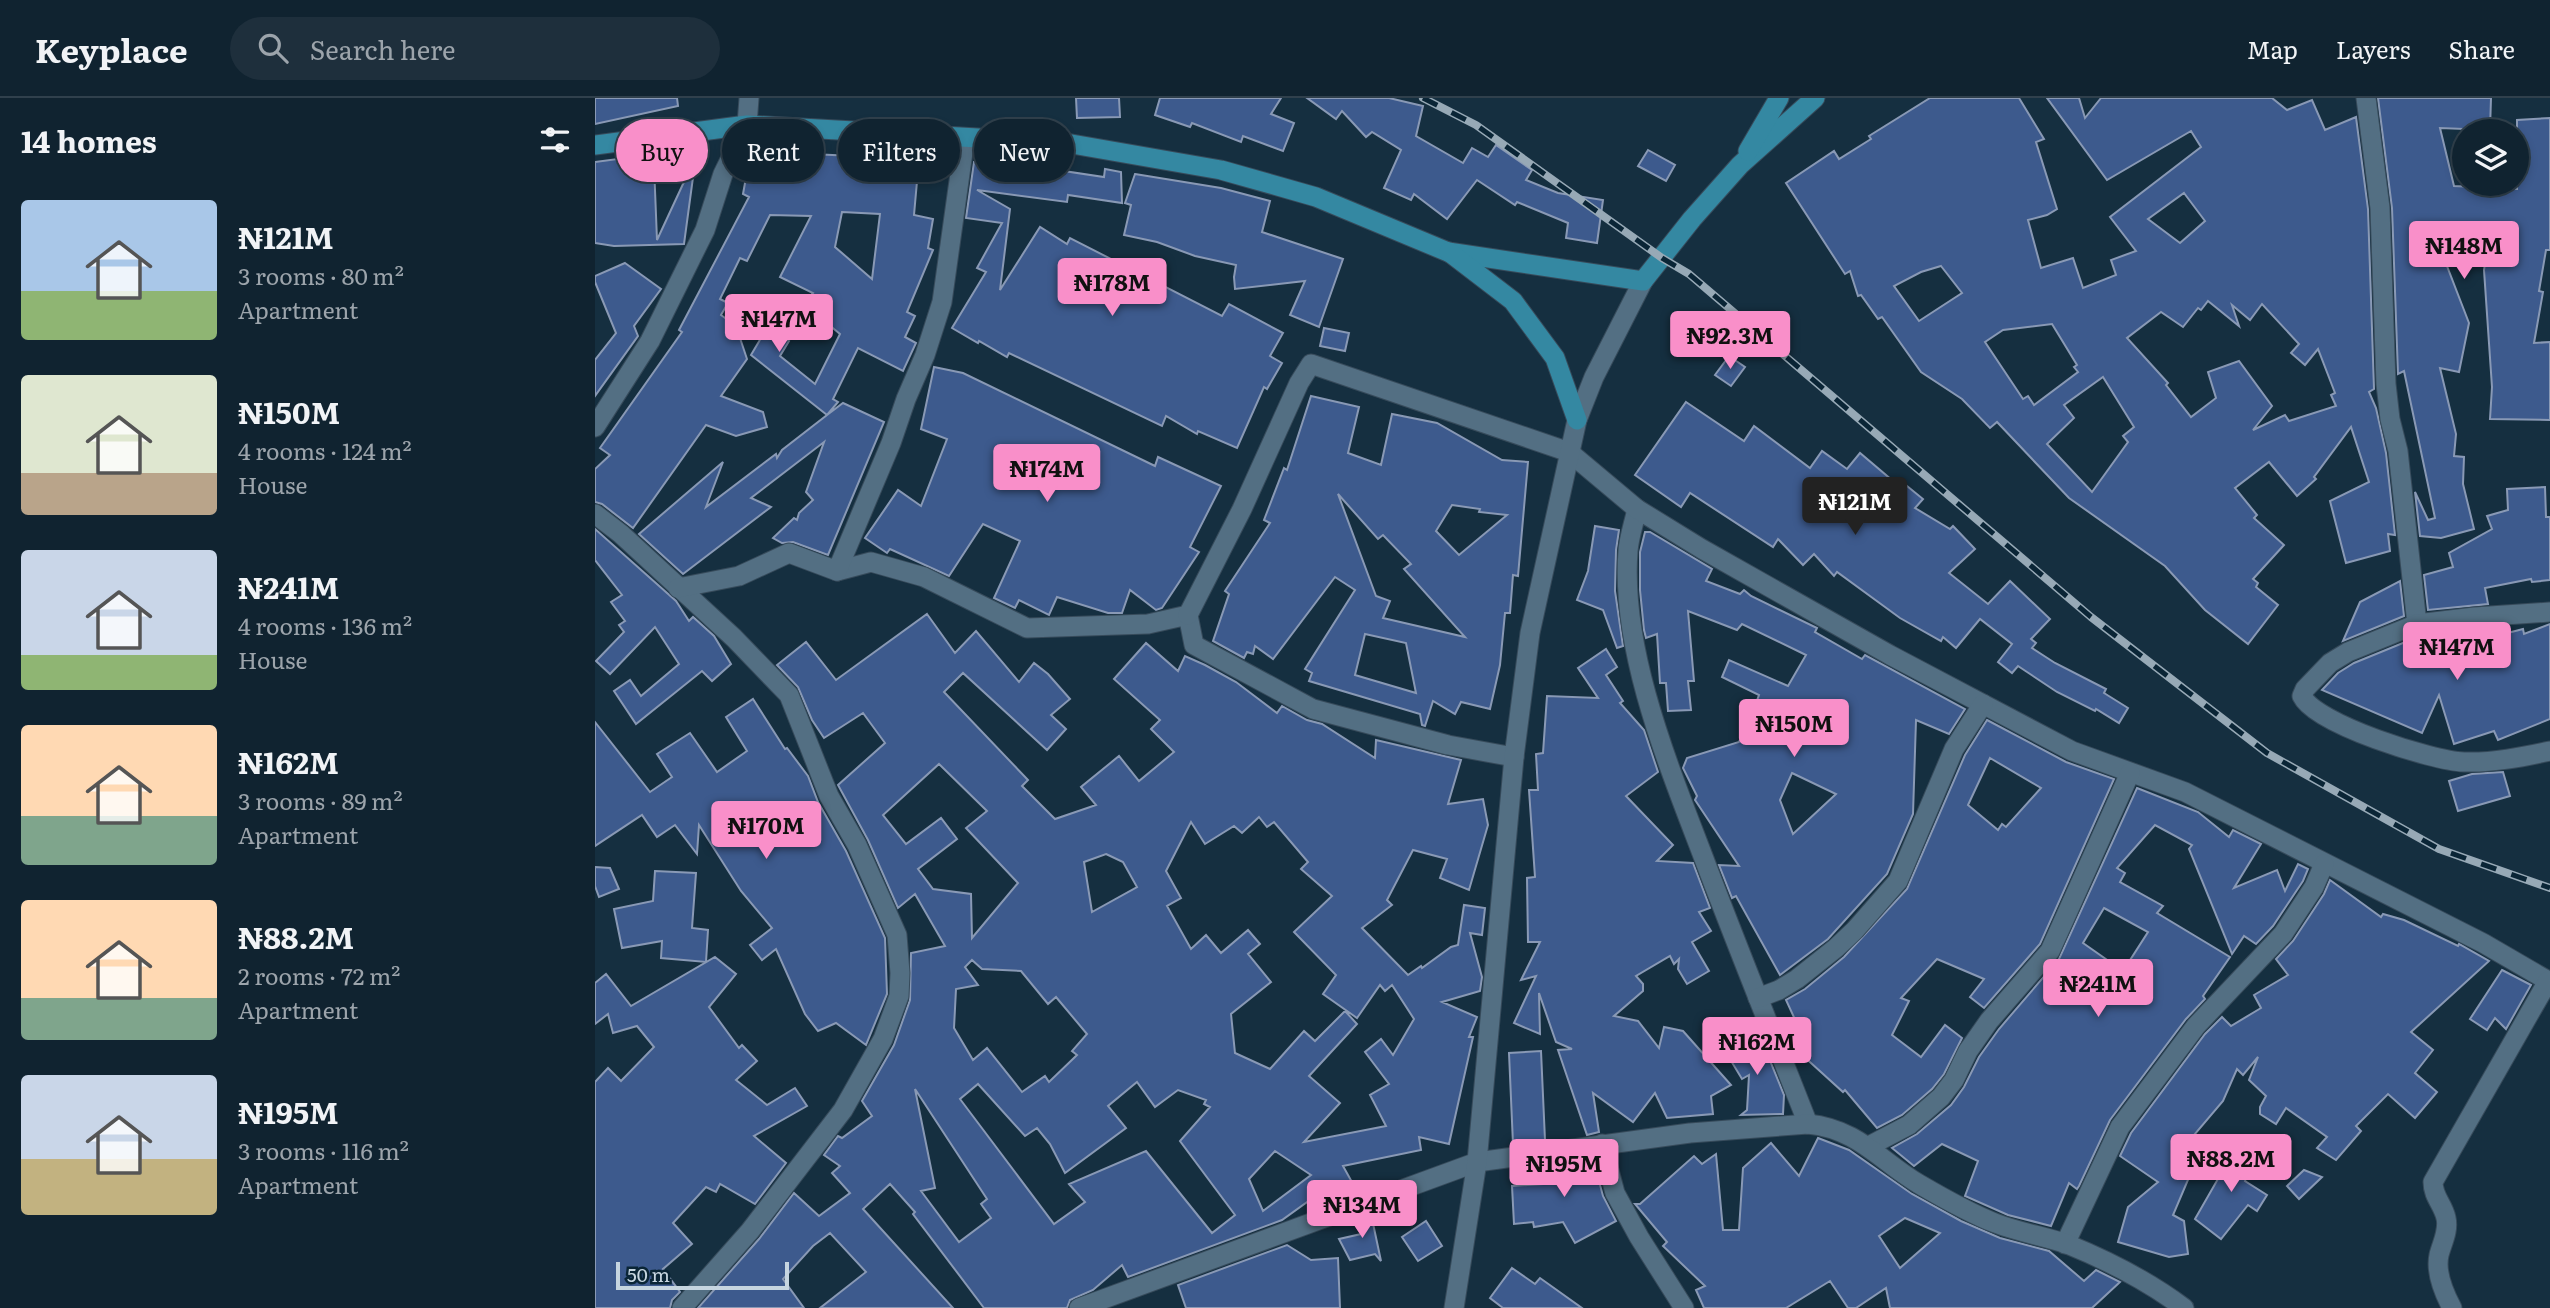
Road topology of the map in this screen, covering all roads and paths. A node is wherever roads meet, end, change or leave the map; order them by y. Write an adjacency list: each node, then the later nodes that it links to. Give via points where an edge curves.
1 (749, 98): 5 (street)
2 (1779, 98): 10 (main road)
3 (1815, 98): 10 (main road)
4 (2366, 98): 23 (street, via 2380,208 2386,384)
5 (747, 119)
6 (722, 128): 9 (main road)
7 (824, 130): 8 (main road)
8 (965, 138): 12 (main road, via 1066,142 1221,170 1316,197); 19 (street, via 942,302 891,443)
9 (595, 145)
10 (1740, 165): 13 (main road)
11 (722, 177): 15 (street, via 705,230 680,282 650,341)
12 (1448, 252): 13 (main road); 14 (main road, via 1513,301 1555,358)
13 (1643, 281): 14 (street)
14 (1577, 420): 16 (street)
15 (595, 428)
16 (1569, 452): 17 (street); 22 (street, via 1311,364); 26 (street, via 1530,633)
17 (1637, 509): 24 (street); 30 (street, via 1628,549 1629,593 1647,699)
18 (595, 514): 20 (street)
19 (837, 571): 20 (street, via 789,553 739,576); 22 (street, via 871,562 924,577 1027,628 1148,624)
20 (678, 588): 36 (street, via 789,695 829,796 857,845 897,935 900,973 899,996 883,1039 843,1110 750,1231)
21 (2550, 612): 23 (street)
22 (1188, 615): 26 (street, via 1194,645 1313,709 1448,745)
23 (2417, 624): 25 (street, via 2330,663 2305,689 2303,699 2352,731 2462,762 2515,759)
24 (1983, 704): 27 (street, via 2072,751); 30 (street, via 1954,749 1898,881 1836,948 1797,979)
25 (2550, 751)
26 (1514, 757): 34 (street)
27 (2130, 773): 28 (street, via 2185,792); 33 (street, via 2050,951 1989,1021 1941,1097 1909,1125)
28 (2324, 864): 29 (street, via 2483,943); 35 (street, via 2283,934 2196,1026 2120,1127)
29 (2549, 982): 41 (street, via 2433,1182 2446,1217 2438,1271)
30 (1758, 998): 31 (street)
31 (1808, 1124): 32 (street); 33 (street)
32 (1602, 1144): 34 (street); 39 (street, via 1615,1193)
33 (1869, 1146): 35 (street, via 1916,1182 1994,1223)
34 (1477, 1162): 37 (street); 38 (street)
35 (2065, 1244): 40 (street, via 2117,1266)
36 (682, 1308)
37 (1079, 1308)
38 (1454, 1308)
39 (1684, 1308)
40 (2184, 1308)
41 (2452, 1308)

